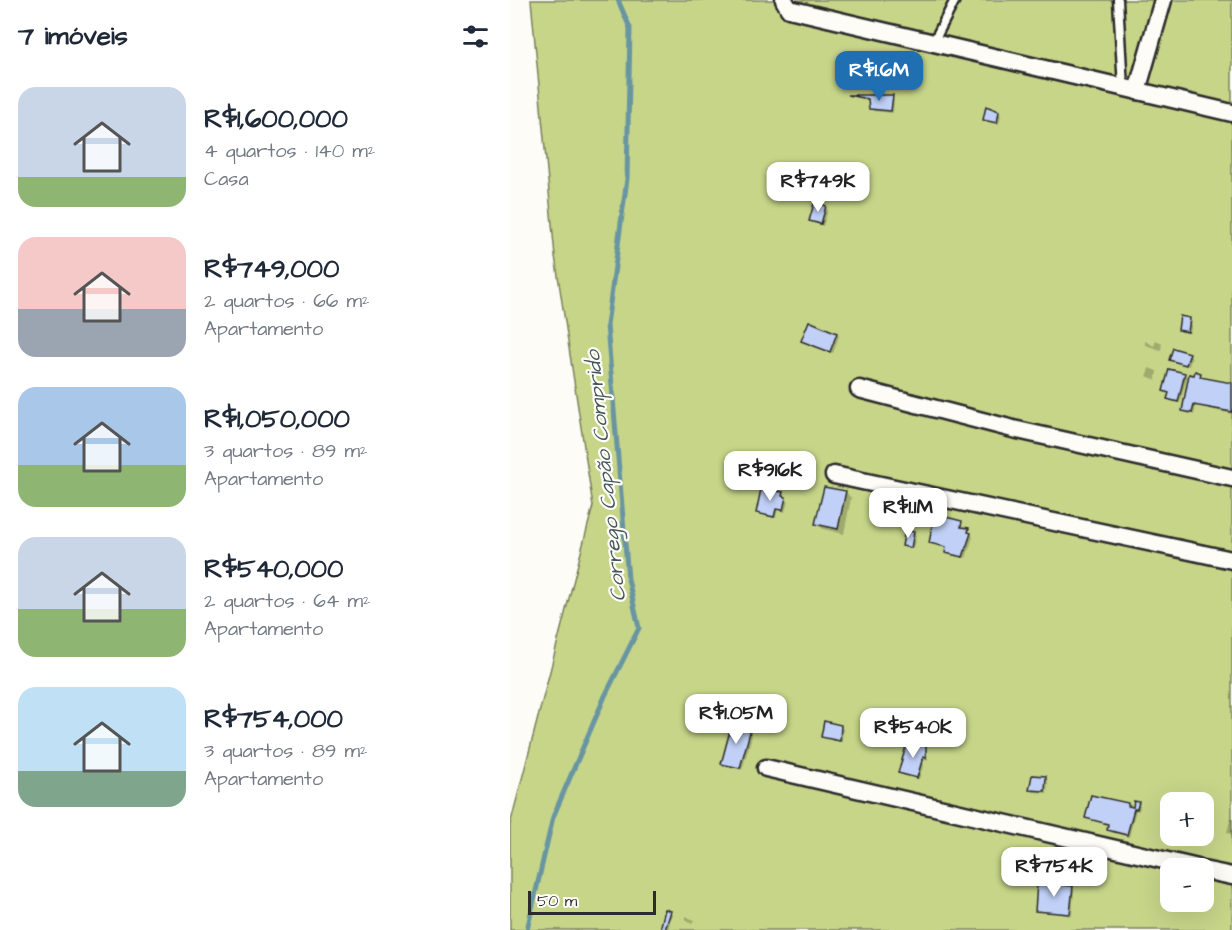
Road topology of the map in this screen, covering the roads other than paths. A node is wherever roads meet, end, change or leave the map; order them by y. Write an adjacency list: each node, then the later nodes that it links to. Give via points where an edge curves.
1 (784, 0): 5 (street, via 789,9)
2 (954, 0): 5 (lane)
3 (1118, 0): 6 (lane)
4 (1163, 0): 6 (street)
5 (933, 43): 6 (street)
6 (1130, 89): 7 (street)
7 (1232, 113)
8 (859, 389): 10 (street, via 1012,429)
9 (834, 475): 11 (street)
10 (1232, 478)
11 (1232, 561)
12 (766, 768): 13 (street)
13 (1160, 859)
14 (1214, 872): 15 (street)
15 (1232, 876)

